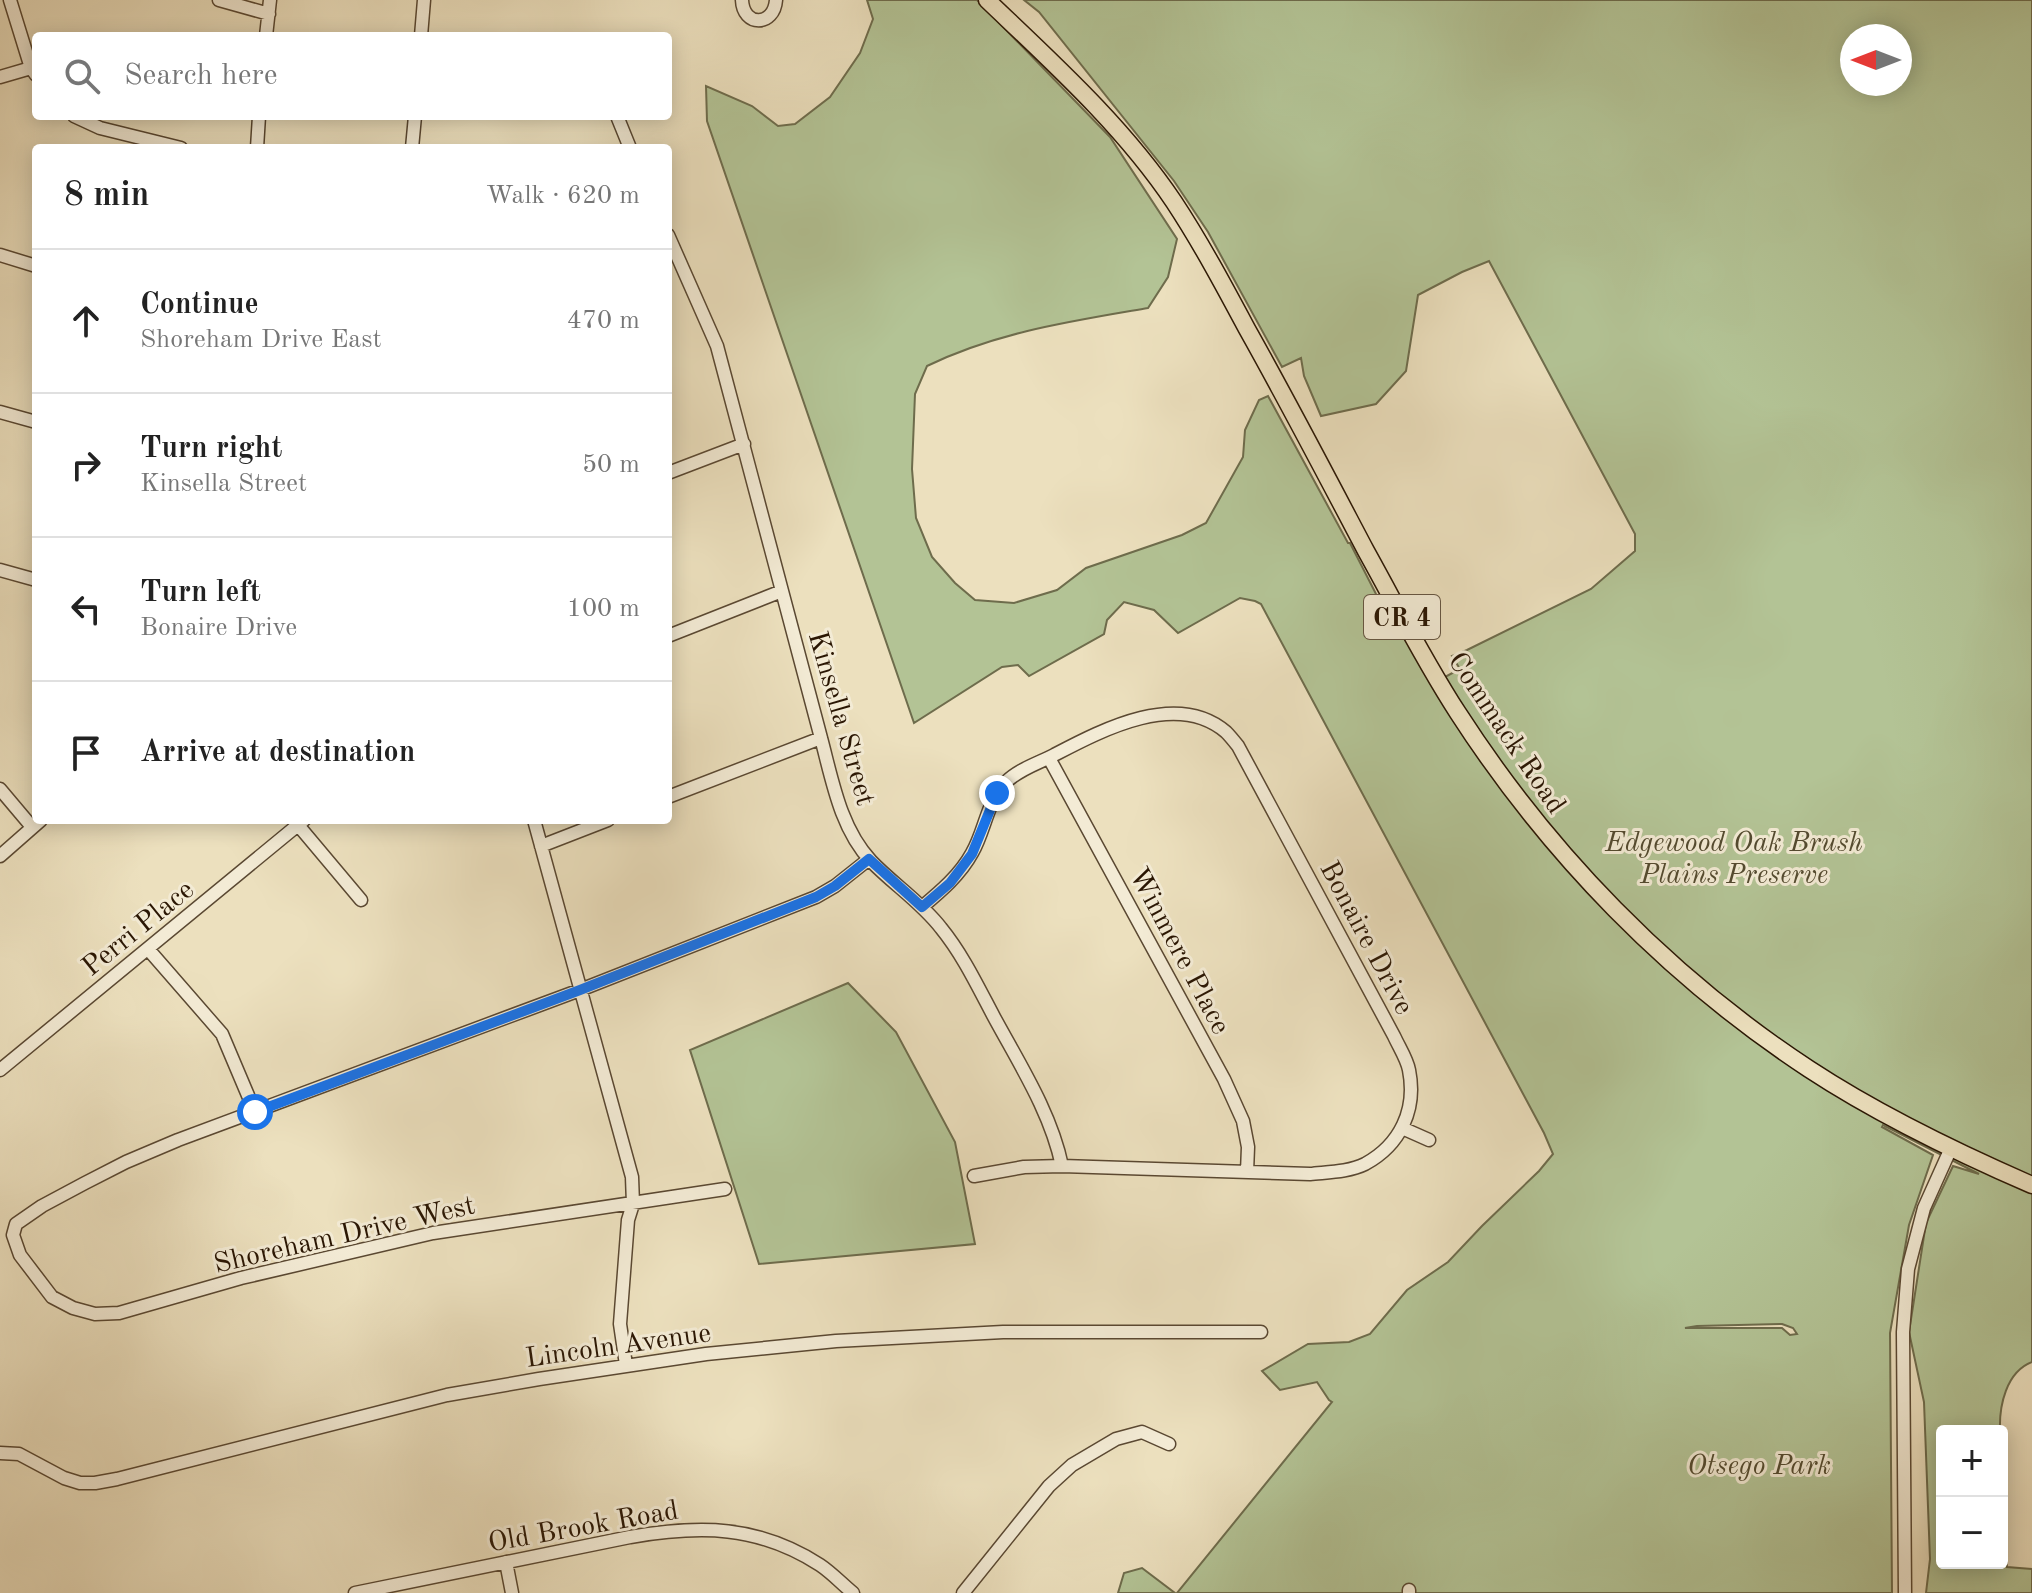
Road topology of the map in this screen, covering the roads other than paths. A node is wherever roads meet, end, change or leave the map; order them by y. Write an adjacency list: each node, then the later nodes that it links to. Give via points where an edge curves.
1 (10, 0): 10 (street)
2 (219, 0): 7 (street)
3 (424, 0): 9 (street)
4 (776, 0): 6 (street, via 771,15 761,20 746,14)
5 (987, 0): 53 (main road, Commack Road / CR 4, via 1126,140 1172,200 1212,263 1416,643 1535,821 1656,949 1733,1014 1810,1070)
6 (739, 1)
7 (269, 7): 8 (street)
8 (266, 32)
9 (421, 32)
10 (32, 69)
11 (32, 72): 12 (street)
12 (0, 77)
13 (83, 120): 17 (street)
14 (259, 120): 18 (street)
15 (415, 120): 19 (street)
16 (619, 120): 20 (street)
17 (165, 144)
18 (257, 144)
19 (412, 144)
20 (628, 144)
21 (672, 244): 26 (street, Kinsella Street, via 717,346)
22 (0, 255): 23 (street)
23 (32, 265)
24 (0, 412): 25 (street)
25 (32, 421)
26 (744, 444): 27 (street); 30 (street, Kinsella Street)
27 (672, 471)
28 (0, 570): 29 (street)
29 (32, 579)
30 (782, 591): 31 (street); 32 (street, Kinsella Street)
31 (672, 634)
32 (821, 738): 35 (street); 44 (street, Kinsella Street, via 848,827)
33 (1049, 758): 46 (street, Bonaire Drive, via 1007,780 972,854); 51 (street, Bonaire Drive, via 1084,739 1165,713 1188,715 1225,731 1238,746 1409,1068 1409,1113); 55 (street, Winmere Place, via 1224,1079 1243,1121)
34 (0, 789): 36 (street)
35 (672, 795)
36 (32, 819)
37 (37, 824): 43 (street)
38 (299, 824): 47 (street, Perri Place)
39 (303, 824): 45 (street)
40 (535, 824): 42 (street)
41 (598, 824): 42 (street)
42 (541, 846): 48 (street)
43 (0, 856)
44 (869, 859): 46 (street, Kinsella Street); 48 (street, via 816,897)
45 (361, 900)
46 (922, 907): 54 (street, Kinsella Street, via 959,953 1036,1094)
47 (148, 949): 49 (street, Perri Place); 50 (street, via 222,1034)
48 (580, 990): 50 (street); 59 (street, via 632,1177)
49 (0, 1070)
50 (255, 1112): 59 (street, Shoreham Drive West, via 152,1151 26,1216 13,1235 40,1284 73,1308 119,1313 433,1233)
51 (1402, 1128): 52 (street); 55 (street, via 1363,1165 1310,1174)
52 (1429, 1140)
53 (1951, 1148): 57 (main road, Commack Road / CR 4); 69 (street, via 1924,1208 1908,1269 1903,1332)
54 (1062, 1166): 55 (street); 56 (street)
55 (1247, 1172)
56 (974, 1176)
57 (2032, 1185)
58 (725, 1189): 59 (street, Shoreham Drive West)
59 (633, 1204): 61 (street, via 620,1324)
60 (1261, 1332): 61 (street, Lincoln Avenue, via 1003,1332 836,1341)
61 (626, 1365): 63 (street, Lincoln Avenue, via 435,1398 95,1483 64,1478 19,1454)
62 (1169, 1444): 68 (street, via 1142,1432 1116,1439 1072,1465)
63 (0, 1453)
64 (506, 1562): 65 (street, Old Brook Road); 66 (street); 67 (street, Old Brook Road, via 667,1531 725,1531 799,1552)
65 (355, 1593)
66 (512, 1593)
67 (853, 1593)
68 (963, 1593)
69 (1905, 1593)

